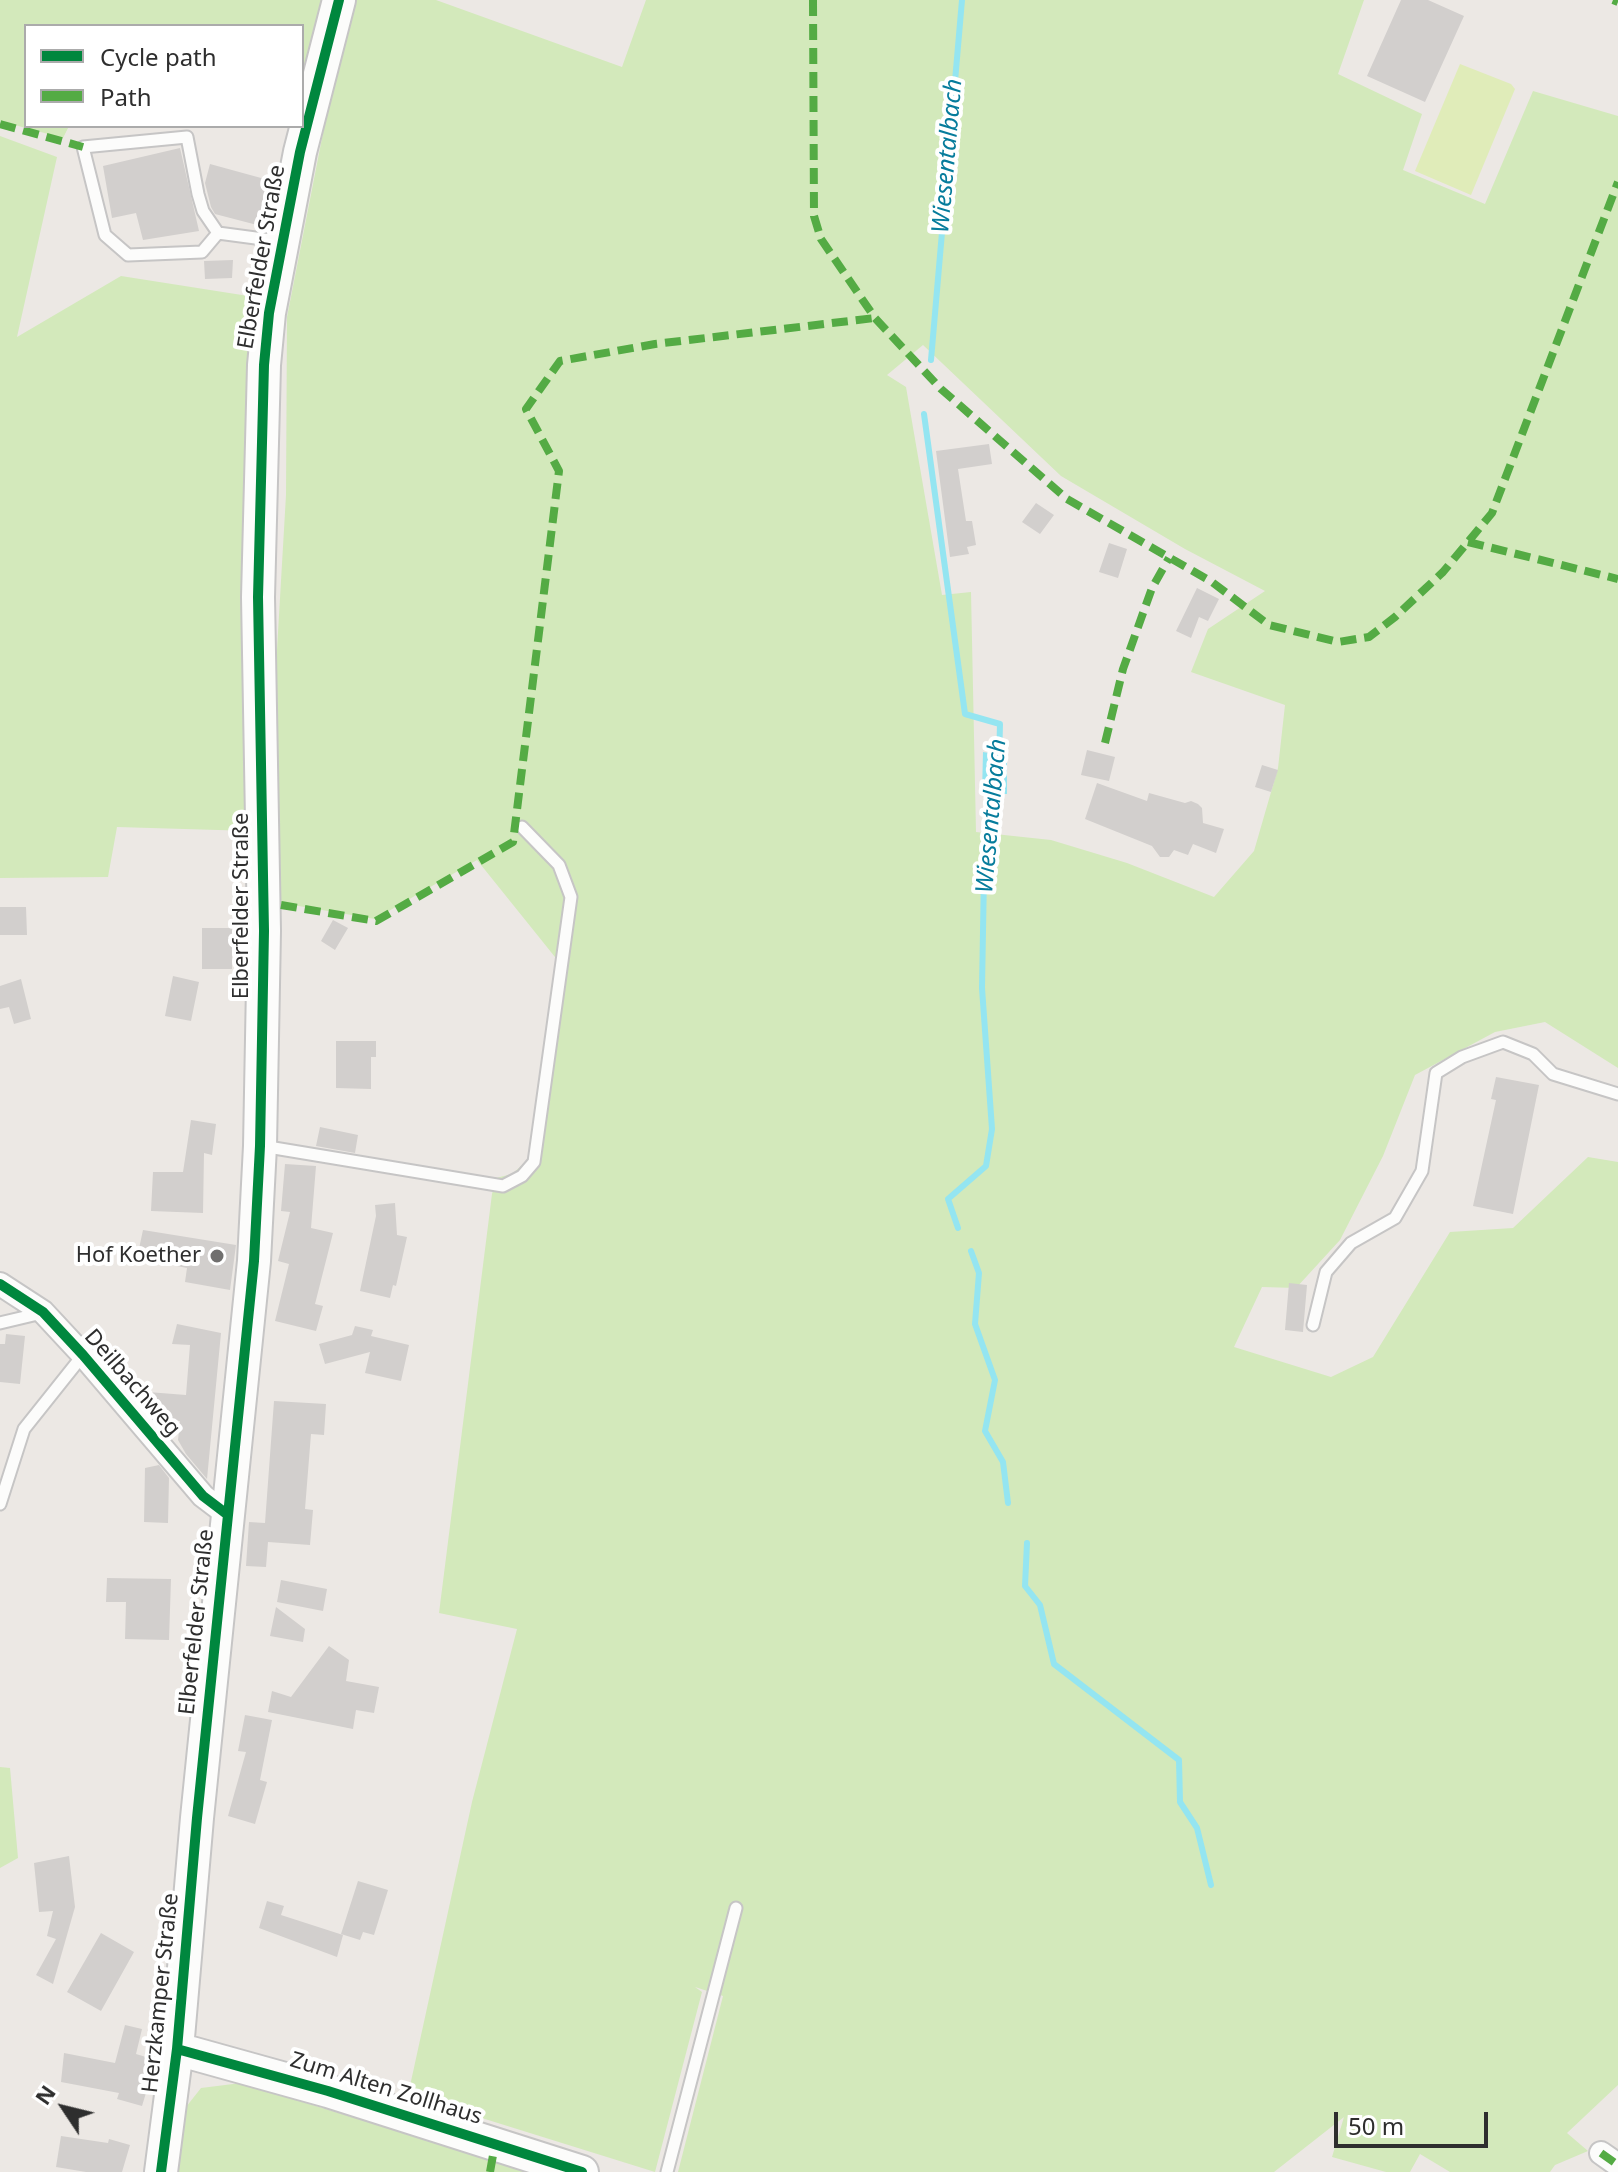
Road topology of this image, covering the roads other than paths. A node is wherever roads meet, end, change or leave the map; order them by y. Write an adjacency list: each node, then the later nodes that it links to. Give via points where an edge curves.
1 (339, 0): 3 (main road, Elberfelder Straße)
2 (218, 233): 2 (lane, via 200,203 187,137 83,147 105,235 128,255 202,252); 3 (lane)
3 (283, 242): 6 (main road, Elberfelder Straße, via 264,365 260,498)
4 (522, 827): 6 (lane, via 559,865 571,897 534,1162 503,1186)
5 (1618, 1094): 10 (lane, via 1553,1074 1533,1054 1503,1042 1436,1073 1422,1171 1395,1218 1351,1243 1326,1272)
6 (260, 1146): 13 (main road, Elberfelder Straße)
7 (0, 1284): 8 (street, Deilbachweg)
8 (43, 1312): 9 (lane); 11 (street, Deilbachweg)
9 (0, 1323)
10 (1313, 1325)
11 (83, 1355): 12 (lane, via 24,1429); 13 (street, Deilbachweg, via 203,1496)
12 (0, 1504)
13 (228, 1515): 14 (main road, Elberfelder Straße)
14 (197, 1818): 16 (main road, Herzkamper Straße)
15 (736, 1908): 19 (lane)
16 (177, 2049): 17 (main road, Herzkamper Straße); 18 (main road, Zum Alten Zollhaus)
17 (161, 2172)
18 (582, 2172)
19 (667, 2172)

